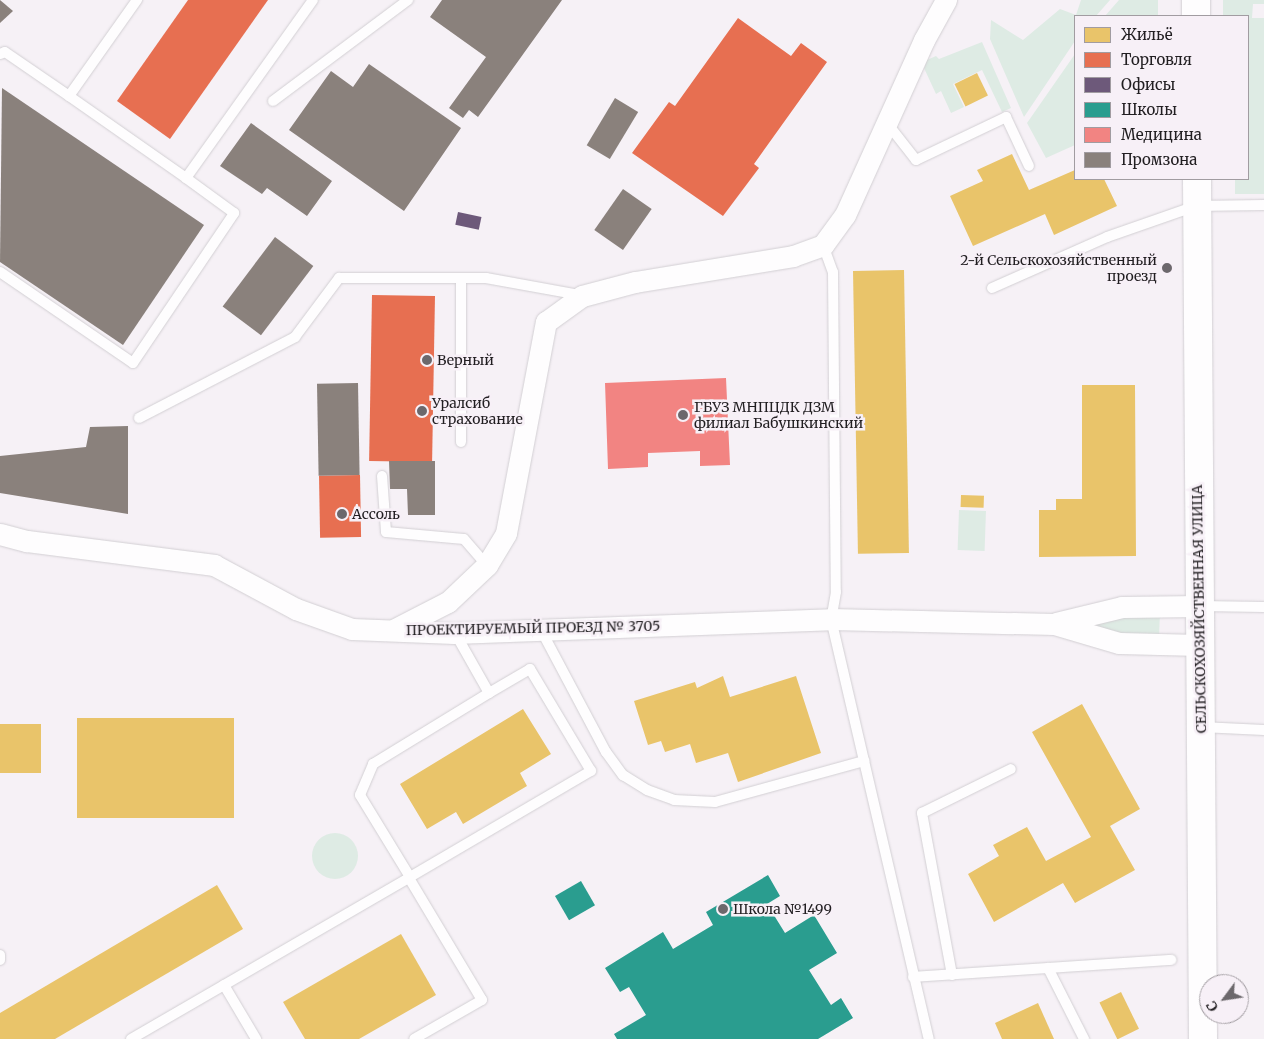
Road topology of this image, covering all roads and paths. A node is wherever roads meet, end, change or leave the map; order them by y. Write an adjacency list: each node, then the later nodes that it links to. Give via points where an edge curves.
1 (138, 0): 8 (lane)
2 (313, 0): 12 (lane)
3 (408, 0): 9 (lane)
4 (946, 0): 10 (street, via 924,40)
5 (1196, 0): 6 (main road)
6 (1196, 15)
7 (0, 54): 8 (lane, via 5,52)
8 (69, 96): 12 (lane)
9 (273, 101)
10 (887, 123): 11 (lane, via 916,160 1006,117); 16 (street, via 845,215)
11 (1029, 166)
12 (186, 178): 17 (lane, via 234,213 134,363)
13 (1197, 180): 14 (main road, СЕЛЬСКОХОЗЯЙСТВЕННАЯ УЛИЦА)
14 (1196, 206): 15 (lane); 19 (lane, via 1106,237); 26 (main road, СЕЛЬСКОХОЗЯЙСТВЕННАЯ УЛИЦА)
15 (1264, 206)
16 (823, 245): 20 (street, via 793,256 635,282); 28 (lane, via 833,272 836,592)
17 (0, 272)
18 (461, 278): 20 (lane, via 486,278); 21 (lane, via 339,278 295,336); 22 (lane)
19 (992, 288)
20 (582, 296): 25 (street, via 546,322 506,533)
21 (139, 418)
22 (461, 442)
23 (382, 476): 25 (lane, via 386,532 464,539)
24 (0, 534): 31 (street, ПРОЕКТИРУЕМЫЙ ПРОЕЗД № 3705, via 27,541 214,565 296,609 352,629)
25 (487, 565): 31 (street, via 448,602)
26 (1199, 606): 27 (lane); 29 (street, ПРОЕКТИРУЕМЫЙ ПРОЕЗД № 3705, via 1122,607); 33 (main road, СЕЛЬСКОХОЗЯЙСТВЕННАЯ УЛИЦА)
27 (1264, 607)
28 (831, 620): 29 (street, ПРОЕКТИРУЕМЫЙ ПРОЕЗД № 3705); 30 (street, ПРОЕКТИРУЕМЫЙ ПРОЕЗД № 3705); 37 (lane)
29 (1054, 624): 33 (street, ПРОЕКТИРУЕМЫЙ ПРОЕЗД № 3705, via 1119,642)
30 (541, 630): 32 (street, ПРОЕКТИРУЕМЫЙ ПРОЕЗД № 3705); 37 (lane, via 606,752 623,775 647,790 674,800 714,802)
31 (393, 631): 32 (street, ПРОЕКТИРУЕМЫЙ ПРОЕЗД № 3705)
32 (454, 632): 34 (lane)
33 (1199, 645): 35 (main road, СЕЛЬСКОХОЗЯЙСТВЕННАЯ УЛИЦА)
34 (490, 693): 39 (lane, via 373,764 360,795); 39 (lane, via 530,669 591,771)
35 (1200, 727): 36 (lane, via 1242,726); 52 (main road, СЕЛЬСКОХОЗЯЙСТВЕННАЯ УЛИЦА)
36 (1264, 730)
37 (864, 761): 45 (lane)
38 (1011, 769): 44 (lane, via 922,813)
39 (410, 877): 46 (lane); 49 (lane, via 482,1000)
40 (0, 955): 41 (lane)
41 (0, 960)
42 (1171, 960): 43 (lane)
43 (1048, 968): 44 (lane); 51 (lane)
44 (952, 975): 45 (lane)
45 (913, 977): 50 (lane)
46 (224, 985): 47 (lane); 48 (lane)
47 (131, 1039)
48 (256, 1039)
49 (414, 1039)
50 (929, 1039)
51 (1084, 1039)
52 (1203, 1039)

